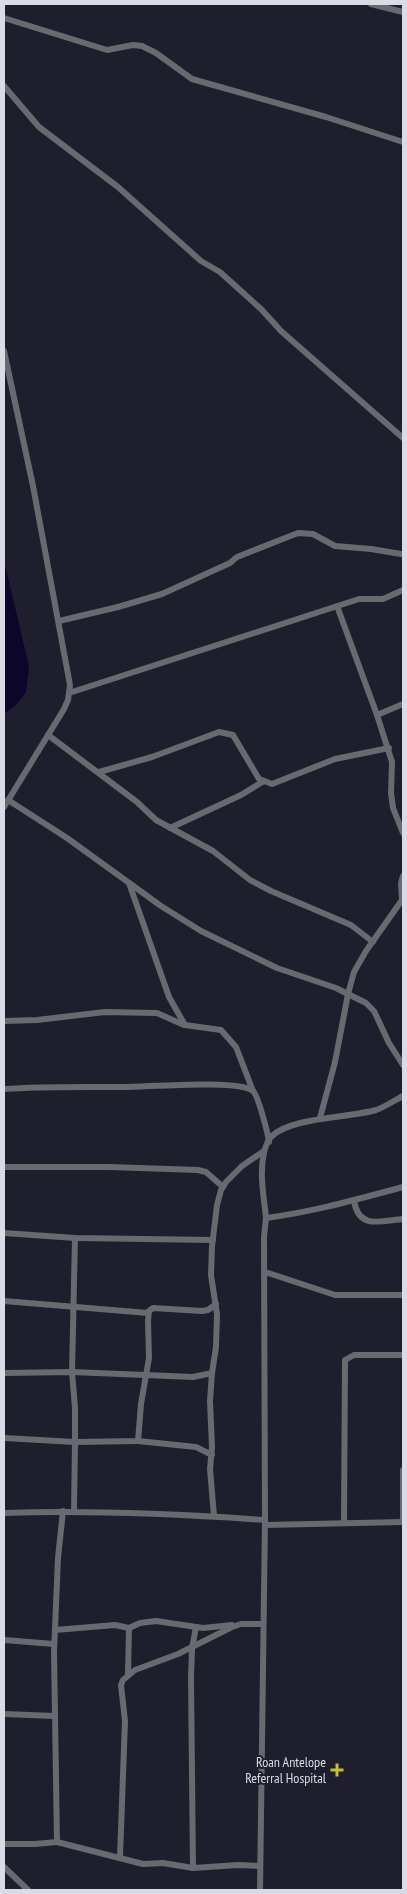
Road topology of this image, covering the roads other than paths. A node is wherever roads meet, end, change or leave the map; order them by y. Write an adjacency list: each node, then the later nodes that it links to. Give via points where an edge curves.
1 (371, 4): 2 (street)
2 (403, 12)
3 (4, 18): 5 (street, via 107,50 142,46 192,79)
4 (4, 86): 7 (street, via 40,127 118,188 205,265 220,272 281,331)
5 (403, 142)
6 (4, 351): 11 (street)
7 (403, 438)
8 (400, 554): 11 (street, via 335,546 313,534 298,534 237,557 230,564 175,589)
9 (403, 590): 10 (street, via 383,599 359,599)
10 (337, 606): 12 (street); 14 (street)
11 (59, 621): 12 (street)
12 (70, 693): 15 (street)
13 (403, 704): 14 (street)
14 (377, 714): 16 (street)
15 (48, 735): 17 (street); 19 (street)
16 (389, 748): 18 (street, via 335,759 272,784); 22 (street, via 392,802)
17 (99, 772): 18 (street, via 152,757 219,732 233,735 259,779); 21 (street)
18 (264, 781): 21 (street)
19 (8, 800): 20 (street); 24 (street)
20 (4, 807)
21 (170, 828): 26 (street, via 213,851 250,880 351,925)
22 (403, 833)
23 (403, 876): 25 (street)
24 (128, 882): 27 (street, via 185,921 235,948 277,968); 29 (street, via 169,997)
25 (402, 900): 26 (street)
26 (373, 942): 27 (street, via 354,972)
27 (348, 994): 30 (street, via 374,1011); 34 (street, via 336,1062)
28 (4, 1021): 29 (street, via 105,1012 147,1012)
29 (185, 1025): 32 (street, via 221,1030 236,1047)
30 (403, 1065)
31 (4, 1089): 32 (street, via 182,1085 243,1087)
32 (253, 1091): 35 (street)
33 (403, 1096): 34 (street, via 378,1110)
34 (320, 1118): 35 (street, via 280,1131)
35 (269, 1142): 36 (street)
36 (264, 1151): 38 (street, via 242,1166); 41 (street, via 262,1186)
37 (4, 1166): 38 (street, via 198,1170 206,1172)
38 (223, 1186): 45 (street)
39 (403, 1187): 40 (street)
40 (354, 1200): 41 (street); 42 (street, via 355,1210 361,1219 368,1222)
41 (266, 1218): 46 (street)
42 (403, 1219)
43 (4, 1233): 44 (street)
44 (75, 1238): 45 (street); 50 (street)
45 (213, 1240): 49 (street, via 211,1275)
46 (265, 1272): 47 (street, via 336,1295); 66 (street)
47 (403, 1295)
48 (4, 1301): 50 (street)
49 (216, 1304): 51 (street, via 202,1311 153,1308); 55 (street)
50 (72, 1307): 51 (street); 53 (street)
51 (148, 1313): 56 (street)
52 (403, 1355): 68 (street, via 354,1355 345,1360)
53 (72, 1372): 54 (street); 56 (street); 58 (street)
54 (4, 1373)
55 (212, 1373): 56 (street, via 193,1377); 60 (street)
56 (147, 1375): 59 (street)
57 (4, 1438): 58 (street)
58 (75, 1442): 59 (street); 63 (street)
59 (138, 1442): 60 (street, via 196,1447)
60 (212, 1454): 65 (street)
61 (403, 1470): 67 (street)
62 (63, 1511): 63 (street); 64 (street); 73 (street)
63 (74, 1511): 65 (street)
64 (4, 1513)
65 (214, 1516): 66 (street)
66 (265, 1522): 68 (street); 70 (street)
67 (403, 1522): 68 (street)
68 (344, 1523)
69 (241, 1624): 70 (street); 71 (street); 76 (street)
70 (263, 1624): 83 (street)
71 (196, 1627): 72 (street, via 156,1622); 76 (street)
72 (129, 1628): 73 (street); 77 (street)
73 (55, 1630): 75 (street)
74 (4, 1640): 75 (street)
75 (54, 1644): 79 (street)
76 (192, 1648): 77 (street); 85 (street)
77 (128, 1674): 82 (street, via 122,1685 125,1721)
78 (4, 1714): 79 (street)
79 (55, 1716): 80 (street)
80 (57, 1842): 81 (street); 82 (street)
81 (4, 1844)
82 (120, 1857): 85 (street, via 142,1864 163,1863)
83 (259, 1866): 85 (street); 87 (street)
84 (4, 1868): 86 (street)
85 (193, 1868)
86 (28, 1890)
87 (260, 1890)

